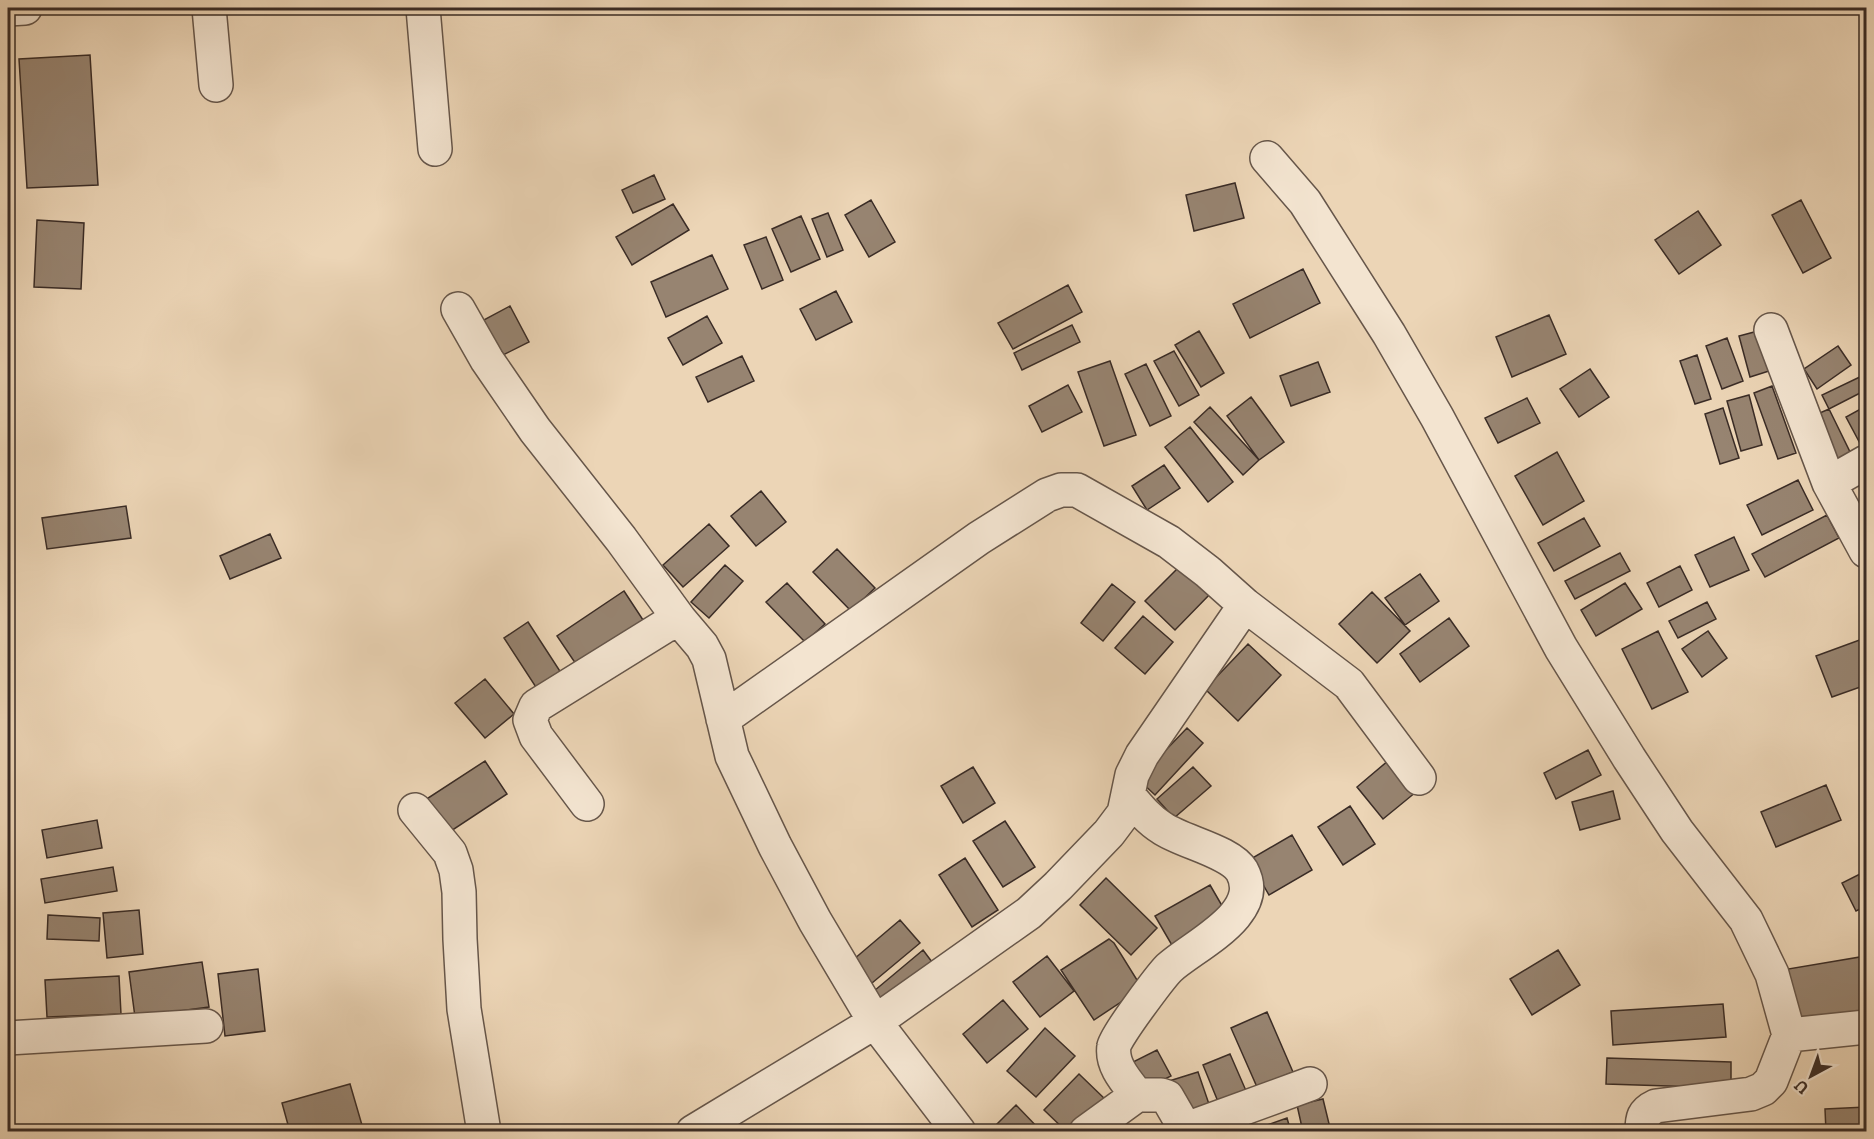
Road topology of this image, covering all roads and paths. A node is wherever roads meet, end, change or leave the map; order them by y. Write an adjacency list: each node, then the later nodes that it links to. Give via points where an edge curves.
1 (25, 8): 4 (street)
2 (209, 8): 5 (street)
3 (423, 8): 6 (street)
4 (8, 9)
5 (216, 84)
6 (435, 149)
7 (1267, 158): 23 (street, via 1305,202 1389,334 1561,648 1629,758 1677,831 1746,920 1772,974)
8 (458, 309): 14 (street, via 535,430)
9 (1771, 330): 11 (street)
10 (1866, 462): 11 (street)
11 (1829, 483): 12 (street)
12 (1866, 551)
13 (1245, 605): 15 (street, via 1169,542 1077,490 1061,490 979,538); 16 (street, via 1349,684); 17 (street, via 1142,755 1132,775)
14 (680, 620): 15 (street, via 709,659); 18 (street, via 536,706 530,720 536,736)
15 (723, 719): 20 (street, via 732,756 775,846)
16 (1419, 778)
17 (1129, 796): 20 (street, via 1124,813 1109,834 1029,913); 26 (street, via 1162,828 1224,856 1241,870 1247,891 1241,908 1227,925 1168,969 1120,1033 1114,1046 1116,1066)
18 (587, 804)
19 (414, 810): 27 (street, via 450,853 456,870 464,1009)
20 (875, 1022): 28 (street); 29 (street)
21 (207, 1026): 24 (street)
22 (1866, 1027): 23 (street)
23 (1789, 1035): 31 (street, via 1771,1081 1763,1089 1751,1094 1656,1106 1642,1120)
24 (8, 1038)
25 (1310, 1084): 26 (street, via 1192,1127 1182,1123 1167,1097)
26 (1137, 1095): 30 (street)
27 (484, 1131)
28 (693, 1131)
29 (959, 1131)
30 (1086, 1131)
31 (1642, 1131)

